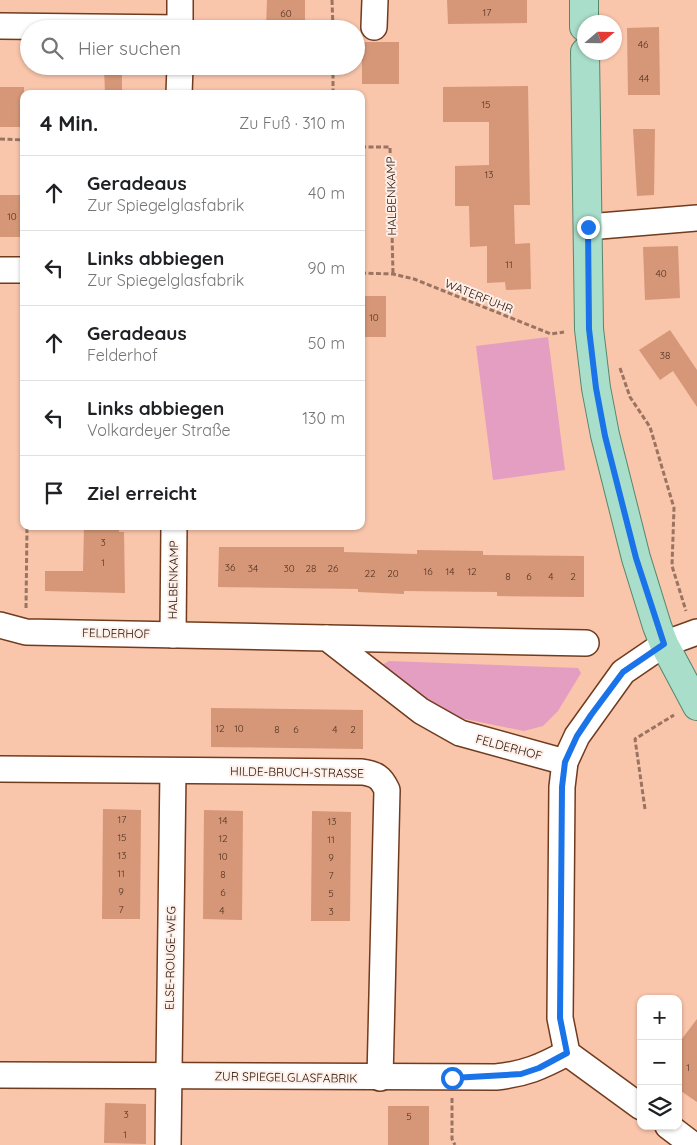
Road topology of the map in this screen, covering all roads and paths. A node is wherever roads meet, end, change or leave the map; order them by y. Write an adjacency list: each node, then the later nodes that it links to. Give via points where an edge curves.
1 (180, 0): 6 (street)
2 (332, 0): 7 (path)
3 (375, 0): 10 (street)
4 (584, 0): 5 (main road)
5 (584, 15)
6 (180, 20)
7 (333, 20)
8 (0, 26): 9 (street)
9 (20, 26)
10 (374, 27)
11 (585, 60): 20 (main road)
12 (180, 75): 14 (street)
13 (333, 75): 15 (path)
14 (180, 90)
15 (333, 90)
16 (0, 139): 17 (path)
17 (20, 140)
18 (365, 147): 24 (path, HALBENKAMP, via 390,147)
19 (697, 218): 20 (street)
20 (588, 227): 25 (main road)
21 (0, 270): 22 (street)
22 (20, 270)
23 (365, 274): 24 (path, WATERFUHR)
24 (393, 274): 25 (path, WATERFUHR, via 550,334)
25 (589, 329): 35 (main road, via 605,436 636,558)
26 (618, 362): 31 (path, via 630,397 650,426 674,508 672,566)
27 (27, 530): 30 (path)
28 (174, 530): 32 (street, HALBENKAMP)
29 (0, 625): 30 (street, FELDERHOF)
30 (26, 632): 32 (street, FELDERHOF)
31 (695, 633): 35 (street)
32 (172, 635): 33 (street, FELDERHOF)
33 (327, 638): 34 (street, FELDERHOF); 37 (street, FELDERHOF, via 421,711 460,733)
34 (586, 643)
35 (664, 644): 36 (main road); 37 (street, via 623,672 577,736)
36 (696, 704): 40 (path, via 635,739)
37 (565, 762): 41 (street, via 562,787 560,1018)
38 (0, 769): 39 (street, HILDE-BRUCH-STRASSE)
39 (173, 770): 43 (street, ELSE-ROUGE-WEG); 44 (street, HILDE-BRUCH-STRASSE, via 362,772 373,773 382,779 387,790)
40 (645, 809)
41 (567, 1053): 45 (street, ZUR SPIEGELGLASFABRIK, via 521,1074); 46 (street)
42 (0, 1075): 43 (street, ZUR SPIEGELGLASFABRIK)
43 (168, 1076): 44 (street, ZUR SPIEGELGLASFABRIK); 48 (street, ELSE-ROUGE-WEG)
44 (380, 1078): 45 (street, ZUR SPIEGELGLASFABRIK)
45 (452, 1078): 49 (path, via 452,1139)
46 (637, 1104)
47 (673, 1130): 50 (street)
48 (168, 1145)
49 (455, 1145)
50 (692, 1145)

